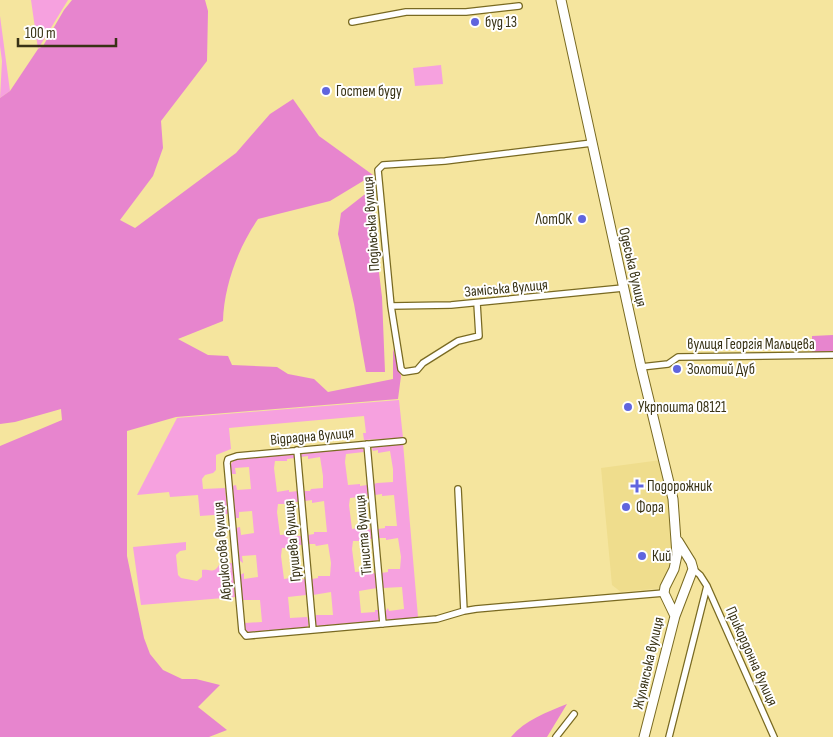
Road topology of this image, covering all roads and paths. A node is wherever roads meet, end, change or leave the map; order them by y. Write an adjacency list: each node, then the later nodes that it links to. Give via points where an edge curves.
1 (561, 0): 4 (street, Одеська вулиця)
2 (519, 6): 3 (street, via 466,12 406,12)
3 (352, 22)
4 (592, 143): 5 (street, Одеська вулиця); 7 (street, Подільська вулиця, via 445,161 383,165 378,170)
5 (623, 288): 6 (street, Заміська вулиця); 9 (street, Одеська вулиця)
6 (477, 303): 7 (street, Заміська вулиця); 7 (street, Подільська вулиця, via 479,336 458,341 417,370 404,372 400,369)
7 (391, 306)
8 (833, 356): 9 (street, вулиця Георгія Мальцева, via 678,357 668,364)
9 (641, 367): 15 (street, Одеська вулиця, via 669,479)
10 (403, 441): 11 (street, Відрадна вулиця)
11 (367, 444): 12 (street, Відрадна вулиця); 24 (street, Тіниста вулиця)
12 (297, 450): 13 (street, Відрадна вулиця, via 237,456 228,459); 25 (street, Грушева вулиця)
13 (227, 463): 25 (street, Абрикосова вулиця, via 242,631 246,636)
14 (458, 489): 22 (street)
15 (676, 539): 16 (street); 17 (street)
16 (689, 558): 17 (street); 18 (street)
17 (676, 561): 20 (street)
18 (693, 569): 19 (street, Прикордонна вулиця); 21 (street)
19 (707, 586): 29 (street, Прикордонна вулиця); 30 (street, Прикордонна вулиця)
20 (665, 596): 21 (street, via 672,601); 22 (street); 23 (street, Жулянська вулиця)
21 (681, 598): 23 (street)
22 (464, 610): 24 (street, via 437,619)
23 (675, 616): 28 (street, Жулянська вулиця)
24 (383, 624): 25 (street)
25 (313, 630)
26 (574, 714): 27 (street)
27 (556, 737)
28 (644, 737)
29 (669, 737)
30 (774, 737)

